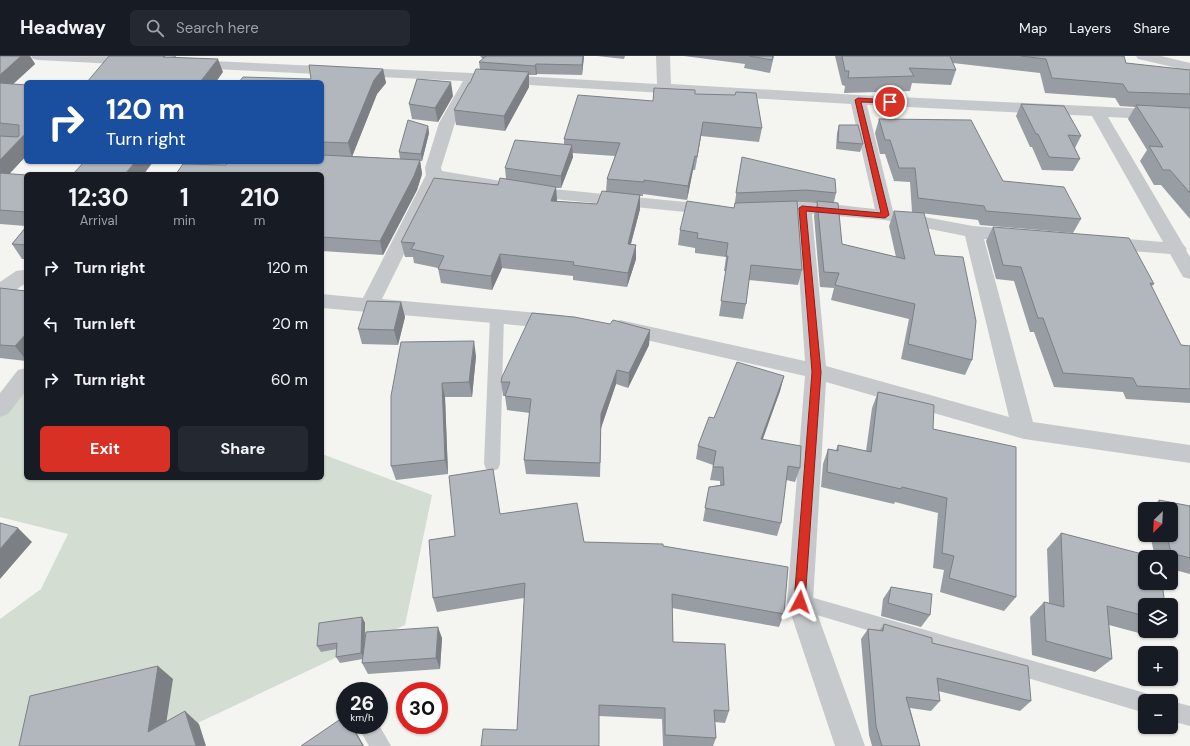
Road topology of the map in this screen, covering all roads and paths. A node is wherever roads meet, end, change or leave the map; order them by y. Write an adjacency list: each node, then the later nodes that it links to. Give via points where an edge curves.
1 (38, 56): 4 (street)
2 (663, 56): 9 (street)
3 (1143, 56): 7 (street)
4 (148, 62)
5 (286, 62): 6 (street); 8 (street)
6 (179, 63)
7 (1190, 66)
8 (472, 77): 9 (street); 13 (street, via 447,123)
9 (664, 87): 10 (street)
10 (858, 100): 11 (street); 17 (street)
11 (1097, 111): 12 (street); 21 (street)
12 (1190, 116)
13 (428, 170): 16 (street, via 543,193); 27 (street)
14 (802, 208): 15 (street); 17 (street); 31 (street)
15 (755, 210)
16 (731, 211)
17 (885, 215): 18 (street)
18 (973, 232): 19 (street); 34 (street)
19 (1036, 238)
20 (1091, 242): 21 (street)
21 (1178, 249): 22 (street)
22 (1190, 273)
23 (0, 275): 24 (street)
24 (24, 276): 25 (street)
25 (0, 291)
26 (324, 301): 27 (street)
27 (369, 305): 28 (street)
28 (497, 316): 29 (street); 36 (lane)
29 (580, 324)
30 (603, 326): 31 (street, via 618,327)
31 (816, 372): 34 (street); 37 (street)
32 (24, 378): 33 (street)
33 (0, 408)
34 (1024, 430): 35 (street)
35 (1190, 454)
36 (492, 464)
37 (800, 602): 38 (lane); 43 (street)
38 (1138, 701)
39 (1178, 713): 40 (lane)
40 (1190, 716)
41 (373, 734): 42 (lane)
42 (381, 746)
43 (850, 746)

